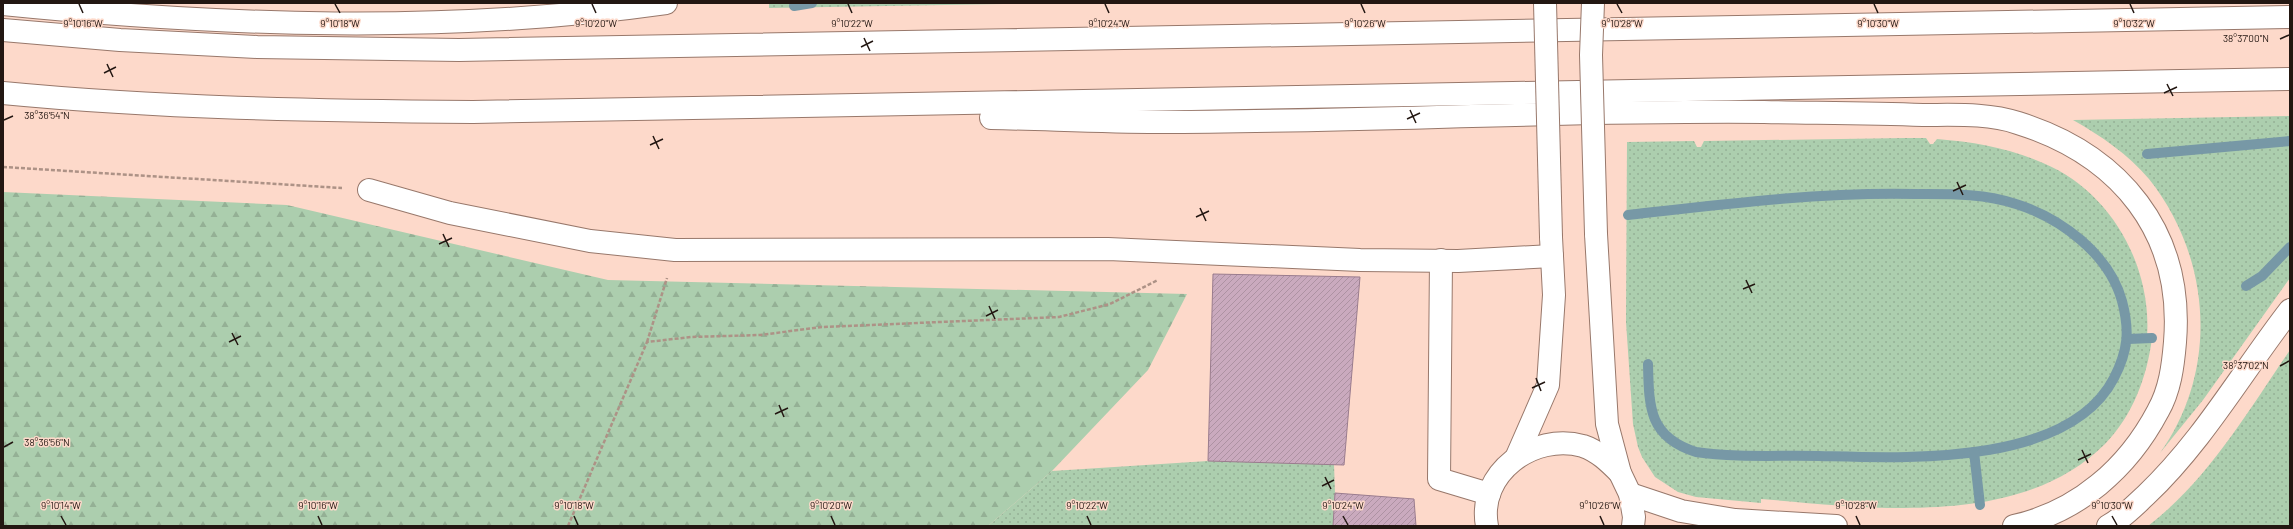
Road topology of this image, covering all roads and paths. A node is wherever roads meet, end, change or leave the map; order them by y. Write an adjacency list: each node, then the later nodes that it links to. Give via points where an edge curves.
1 (666, 3): 4 (main road, via 618,10 382,23 253,21 92,13)
2 (1545, 3): 12 (main road, bridge)
3 (1593, 3): 19 (main road, bridge, via 1596,234 1607,424)
4 (3, 4)
5 (2290, 17): 6 (main road, via 459,50 257,47 120,40)
6 (3, 30)
7 (2290, 79): 9 (main road)
8 (3, 93): 9 (main road, via 172,106 315,111)
9 (654, 110): 26 (main road, via 1157,122 1727,112 1982,116 2013,121 2054,135 2084,152 2136,197 2155,227 2168,261 2177,319 2174,362 2165,398 2147,432 2123,464 2094,490 2060,510)
10 (3, 167): 11 (path)
11 (369, 190): 13 (main road, via 450,213 582,239)
12 (1552, 246): 14 (main road, via 1458,261); 18 (main road, via 1554,295 1548,385)
13 (675, 250): 14 (main road, via 1108,249 1360,260); 17 (path)
14 (1441, 260): 20 (main road, via 1439,479)
15 (1161, 278): 17 (path, via 1110,304 1059,318 822,327)
16 (2290, 310): 27 (main road, via 2195,441 2155,486)
17 (647, 342): 22 (path)
18 (1517, 456): 19 (main road, via 1538,446 1561,443 1576,445 1603,456); 20 (main road, via 1500,473)
19 (1620, 473): 21 (main road)
20 (1489, 494): 23 (main road, via 1485,518)
21 (1630, 494): 24 (main road); 25 (main road, via 1681,511 1735,520)
22 (568, 526)
23 (1487, 526)
24 (1633, 526)
25 (1836, 526)
26 (2014, 526)
27 (2108, 526)

